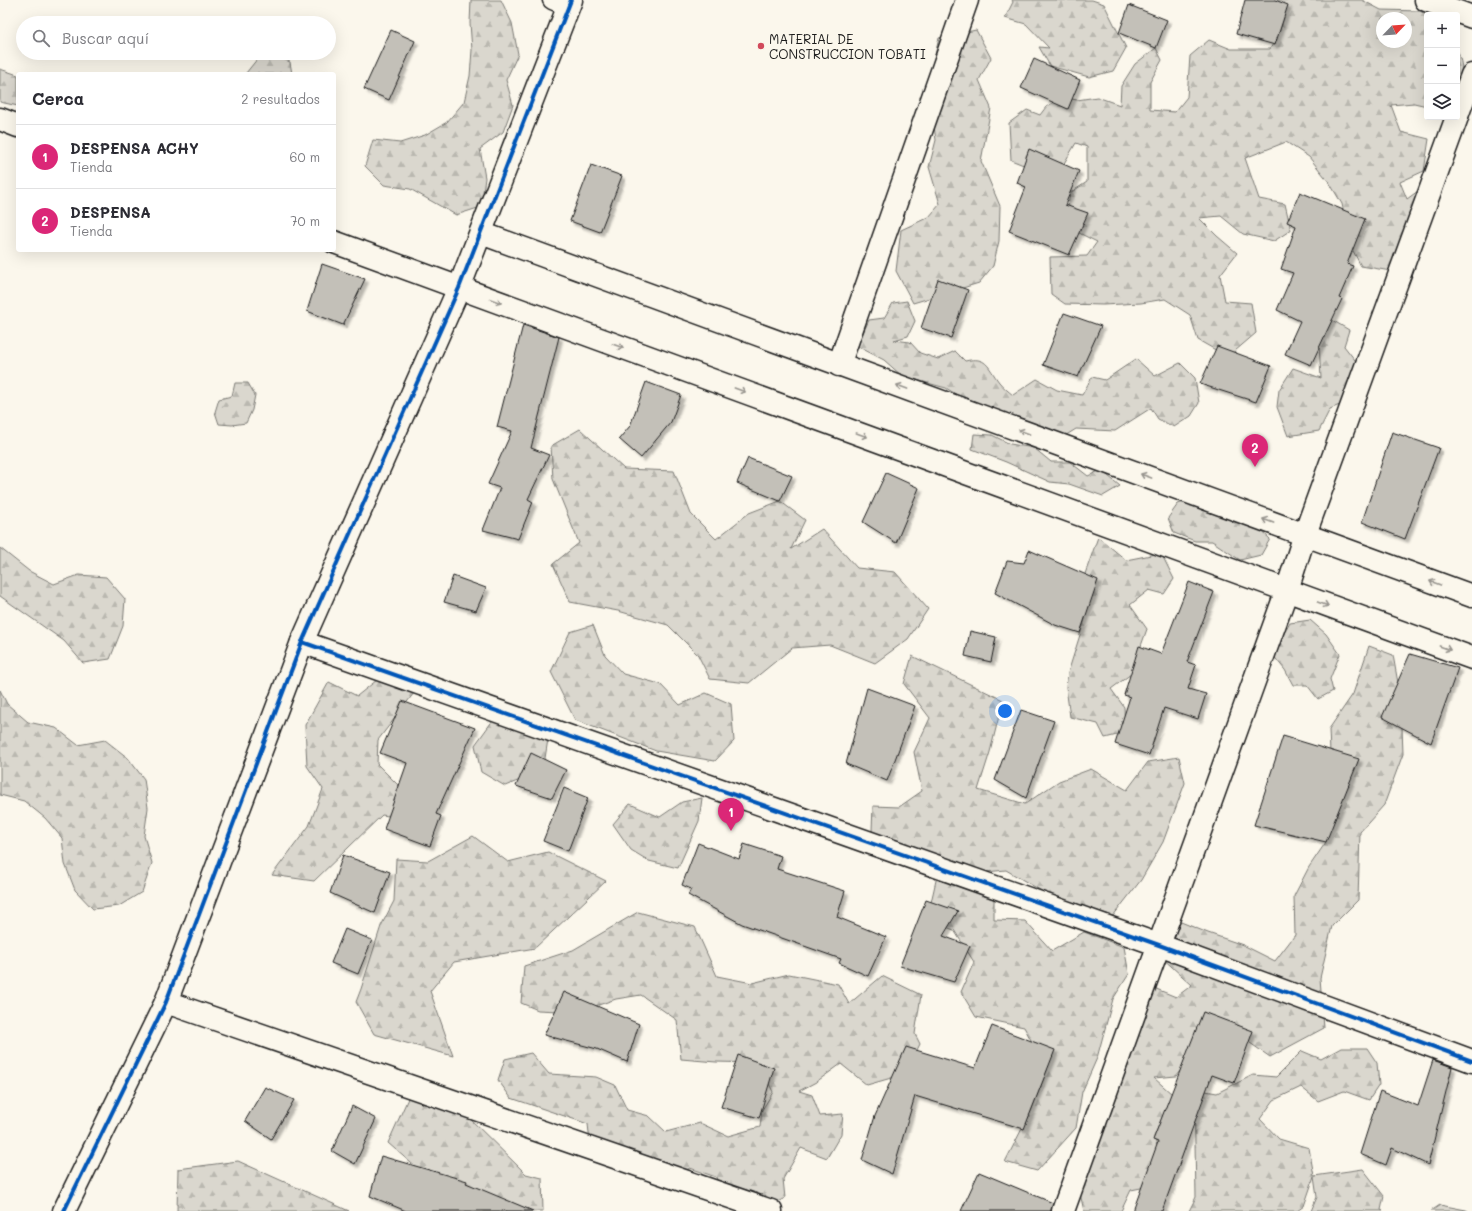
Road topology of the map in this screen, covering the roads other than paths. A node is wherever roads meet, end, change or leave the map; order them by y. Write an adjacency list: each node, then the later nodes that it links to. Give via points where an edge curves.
1 (967, 0): 13 (street)
2 (1426, 0): 4 (street)
3 (563, 2): 10 (street)
4 (1472, 17)
5 (1472, 75): 6 (street)
6 (1460, 109)
7 (0, 119): 9 (street)
8 (1456, 120): 14 (street)
9 (16, 125)
10 (481, 233): 12 (street); 13 (street)
11 (336, 243): 12 (street)
12 (459, 288): 15 (street, one-way to 15); 17 (street)
13 (839, 365): 14 (street, one-way to 13)
14 (1305, 534): 15 (street); 16 (street, one-way to 14)
15 (1287, 590): 18 (street, one-way to 18); 19 (street)
16 (1472, 596)
17 (302, 642): 19 (street); 20 (street)
18 (1472, 658)
19 (1159, 945): 21 (street); 24 (street)
20 (166, 1002): 22 (street); 23 (street)
21 (1472, 1060)
22 (64, 1211)
23 (771, 1211)
24 (1063, 1211)

